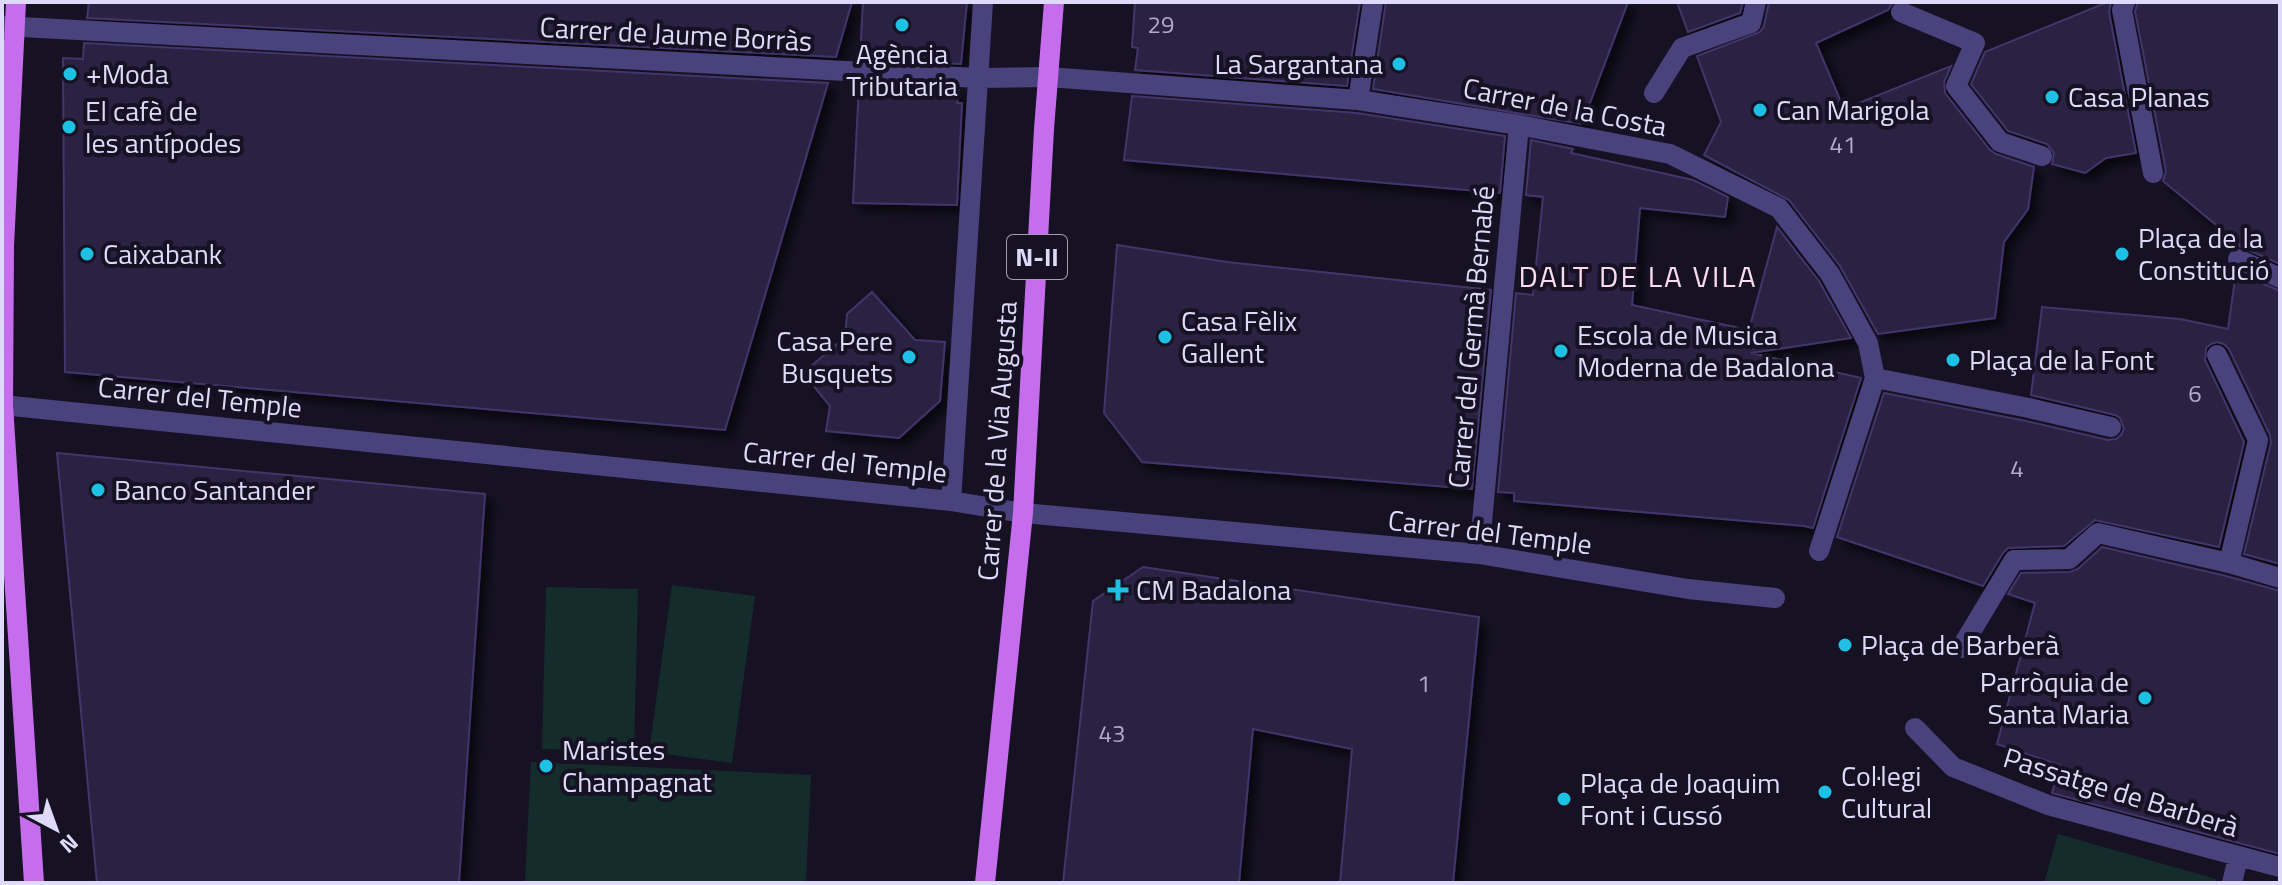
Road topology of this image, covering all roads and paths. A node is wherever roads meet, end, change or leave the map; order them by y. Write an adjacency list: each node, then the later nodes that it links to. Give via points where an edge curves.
1 (16, 2): 8 (main road)
2 (983, 2): 10 (street, Carrer de la Via Augusta)
3 (1054, 2): 9 (main road, Carrer de la Via Augusta / N-II)
4 (1373, 2): 12 (street)
5 (1756, 2): 11 (street, via 1751,23 1682,48)
6 (2125, 2): 15 (street, via 2122,10)
7 (1901, 12): 14 (street, via 1975,43 1956,86 2000,142)
8 (8, 26): 10 (street, Carrer de Jaume Borràs); 20 (main road)
9 (1048, 77): 10 (street, Carrer de Jaume Borràs); 12 (street, Carrer de la Costa); 23 (main road, Carrer de la Via Augusta / N-II)
10 (978, 78): 22 (street, Carrer de la Via Augusta)
11 (1654, 93)
12 (1358, 100): 13 (street, Carrer de la Costa)
13 (1519, 125): 19 (street, Carrer de la Costa, via 1670,154 1779,208 1830,274 1868,343); 25 (street, Carrer del Germà Bernabé)
14 (2042, 156)
15 (2153, 173)
16 (2238, 259): 17 (street)
17 (2280, 278)
18 (2217, 355): 26 (street, via 2258,440)
19 (1875, 378): 21 (street); 24 (street)
20 (2, 405): 22 (street, Carrer del Temple); 33 (main road)
21 (2111, 427)
22 (951, 501): 23 (street, Carrer del Temple)
23 (1023, 513): 25 (street, Carrer del Temple); 34 (main road, Carrer de la Via Augusta / N-II)
24 (1819, 551)
25 (1479, 554): 28 (street, Carrer del Temple)
26 (2229, 563): 27 (street); 29 (street, via 2098,533 2069,559 2014,560)
27 (2280, 578)
28 (1775, 598)
29 (1961, 648)
30 (1915, 728): 31 (street, Passatge de Barberà, via 1953,767 2048,805)
31 (2238, 857): 32 (street, Passatge de Barberà); 35 (street)
32 (2280, 867)
33 (34, 883)
34 (985, 883)
35 (2232, 883)

